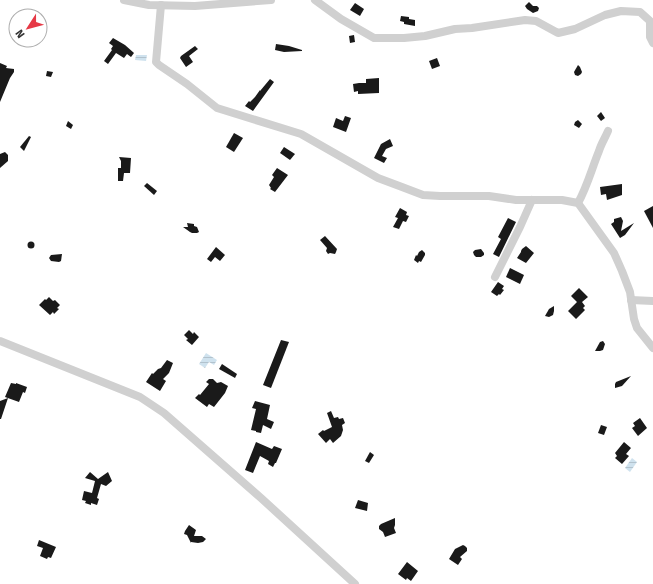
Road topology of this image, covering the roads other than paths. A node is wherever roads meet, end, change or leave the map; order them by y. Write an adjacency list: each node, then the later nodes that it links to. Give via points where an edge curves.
1 (124, 0): 4 (street)
2 (271, 0): 4 (street)
3 (315, 0): 5 (street, via 374,38 425,36 455,29 525,20 536,21 558,33 621,11 640,12 650,21 650,37)
4 (161, 6): 7 (street, via 156,62 217,108 301,134 378,178 424,195 489,196)
5 (653, 43)
6 (608, 131): 8 (street)
7 (532, 200): 8 (street); 9 (street)
8 (578, 203): 10 (street, via 614,254)
9 (495, 277)
10 (631, 300): 11 (street); 13 (street, via 637,328)
11 (653, 301)
12 (0, 341): 14 (street, via 140,396 152,404)
13 (653, 348)
14 (355, 584)

